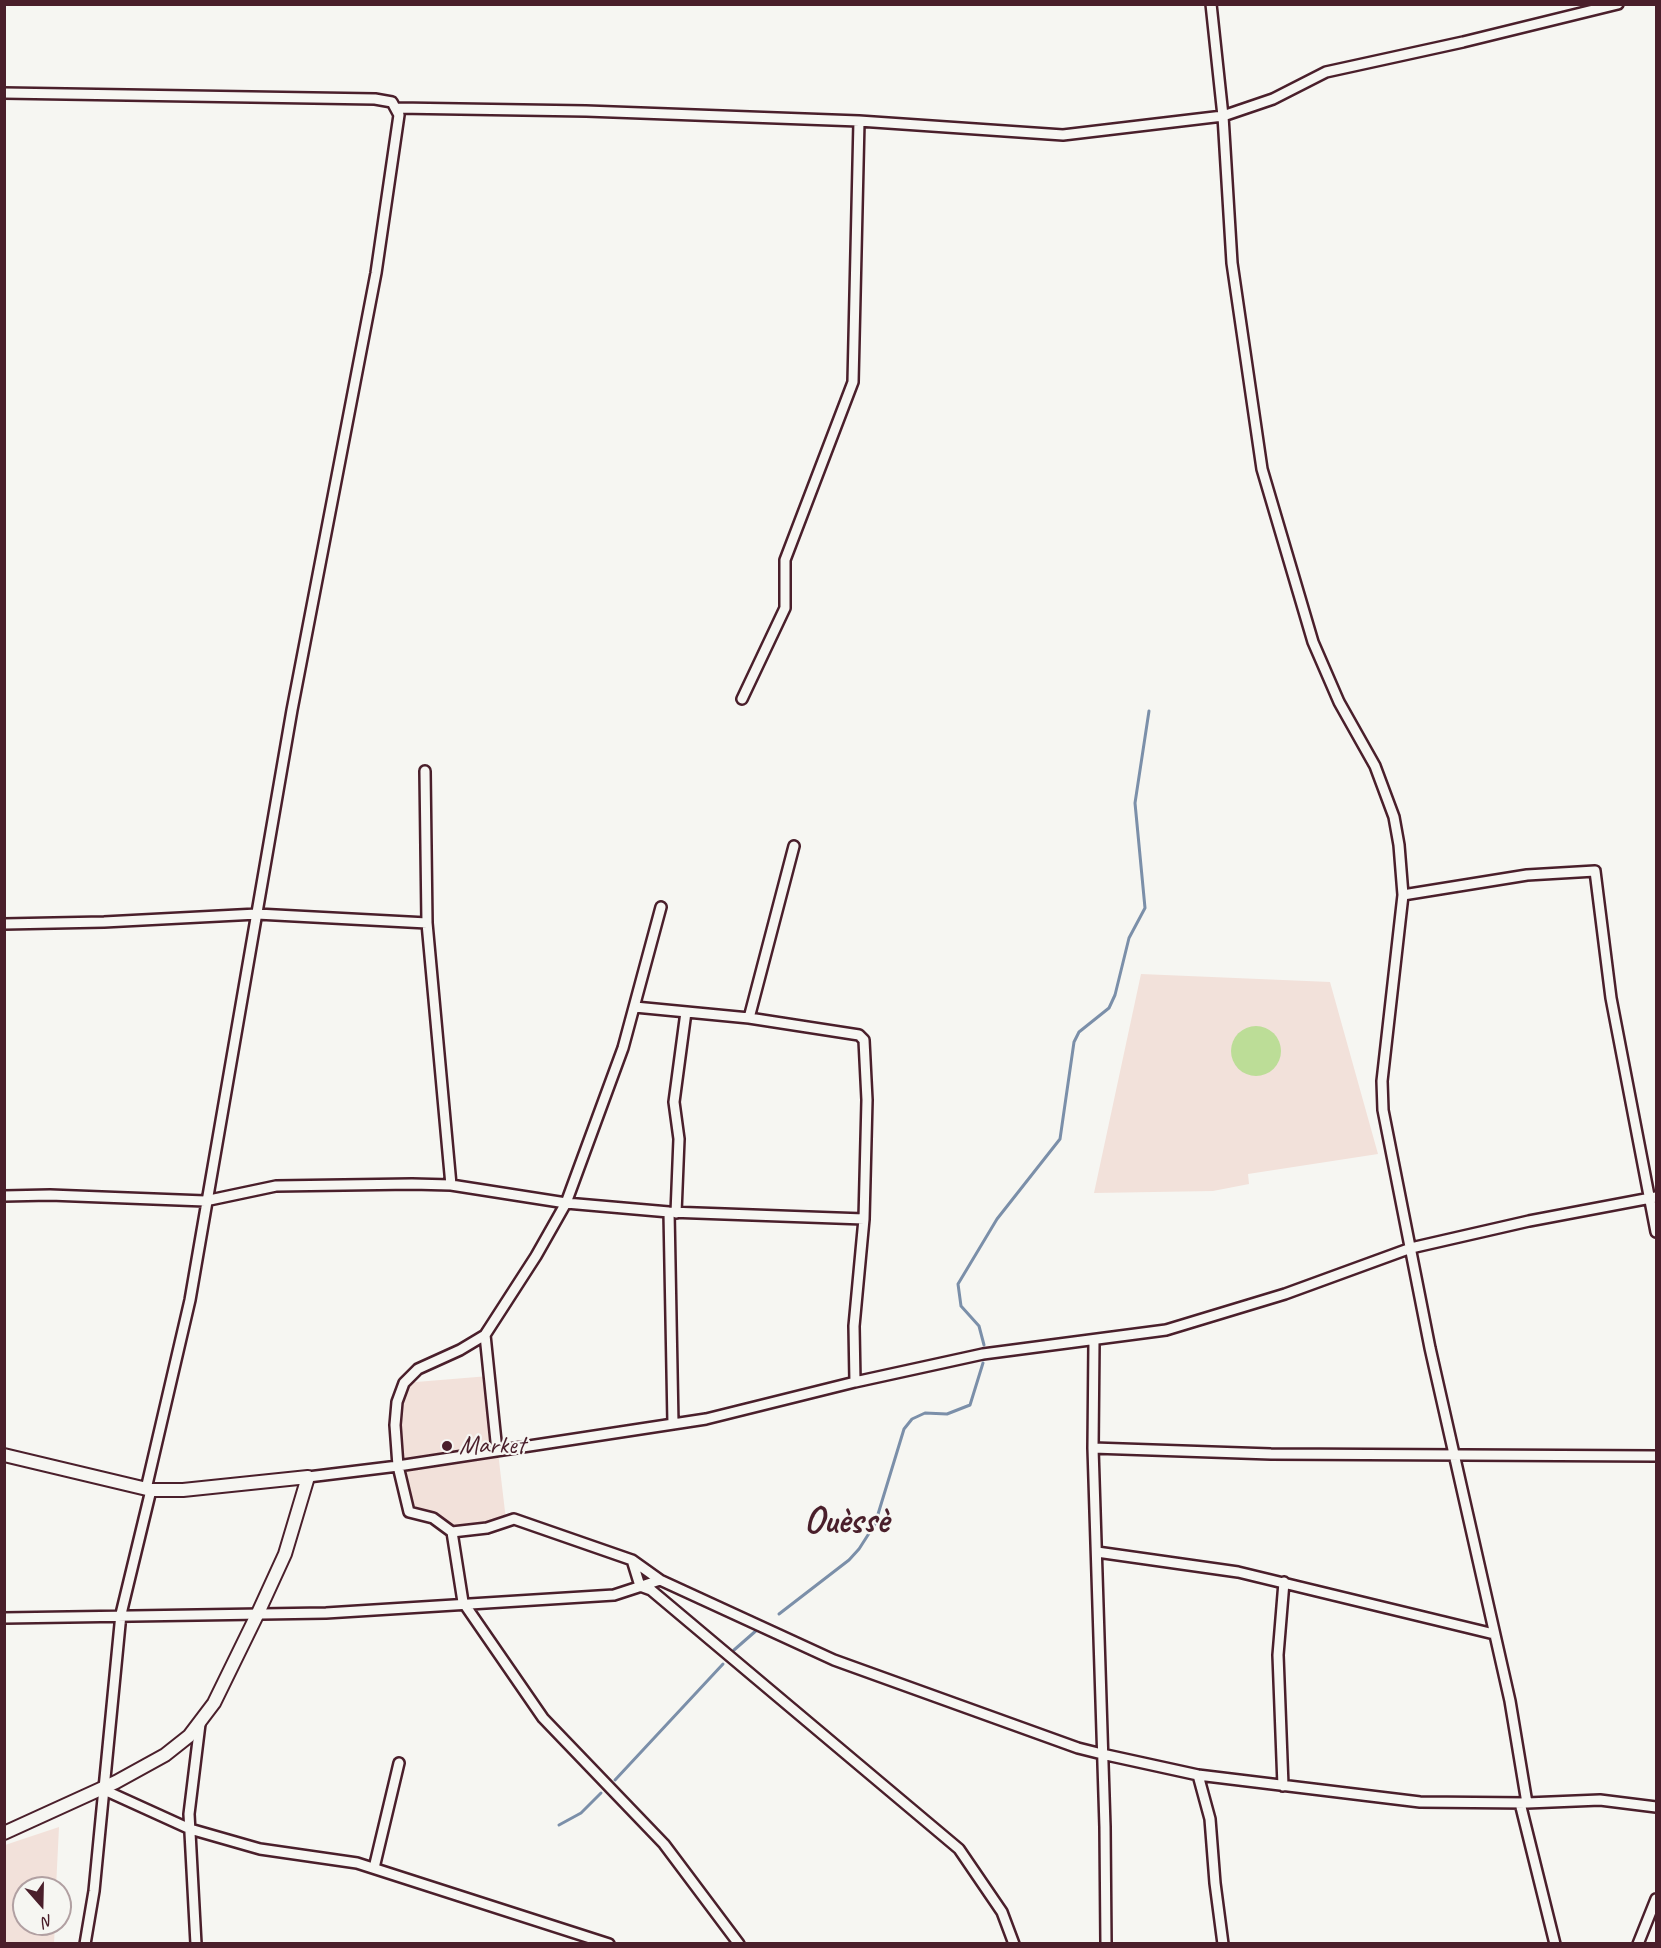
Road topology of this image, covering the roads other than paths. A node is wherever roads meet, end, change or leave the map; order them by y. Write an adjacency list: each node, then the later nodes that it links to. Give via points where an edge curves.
1 (1211, 4): 5 (street)
2 (1618, 4): 5 (street, via 1326,72 1273,99)
3 (4, 93): 4 (street, via 375,99 392,102)
4 (397, 108): 6 (street); 12 (street, via 398,130 374,284)
5 (1223, 116): 6 (street, via 1063,135); 10 (street, via 1232,262 1262,469 1313,642 1384,788 1399,845)
6 (860, 121): 7 (street, via 853,382 785,560 785,608)
7 (742, 699)
8 (425, 771): 13 (street)
9 (794, 846): 17 (street)
10 (1403, 895): 20 (street, via 1527,875 1595,871 1611,998); 26 (street, via 1382,1095)
11 (661, 907): 15 (street)
12 (257, 914): 13 (street); 14 (street); 21 (street)
13 (427, 923): 18 (street)
14 (4, 924)
15 (635, 1007): 16 (street); 22 (street)
16 (686, 1012): 17 (street); 23 (street, via 674,1102 679,1139)
17 (749, 1018): 24 (street, via 859,1035 864,1041)
18 (451, 1185): 21 (street, via 276,1186); 22 (street)
19 (4, 1196): 21 (street)
20 (1653, 1198): 25 (street); 26 (street)
21 (205, 1201): 38 (street, via 190,1300)
22 (566, 1203): 23 (street); 27 (street)
23 (673, 1212): 24 (street); 30 (street)
24 (864, 1219): 29 (street, via 854,1326)
25 (1656, 1232)
26 (1411, 1248): 28 (street, via 1285,1294 1166,1330); 34 (street)
27 (485, 1335): 32 (street); 36 (street, via 418,1369 404,1383 394,1425)
28 (1094, 1341): 29 (street, via 983,1354); 31 (street)
29 (855, 1382): 30 (street)
30 (673, 1424): 32 (street)
31 (1093, 1448): 34 (street); 40 (street)
32 (497, 1451): 36 (street)
33 (4, 1455): 38 (main road)
34 (1456, 1456): 35 (street); 49 (street)
35 (1656, 1456)
36 (398, 1466): 37 (street); 39 (street, via 409,1512 433,1518)
37 (308, 1477): 38 (main road); 46 (main road, via 285,1554)
38 (148, 1490): 47 (street)
39 (452, 1532): 41 (street, via 487,1528 514,1519); 45 (street)
40 (1098, 1552): 43 (street, via 1191,1563); 51 (street)
41 (632, 1560): 42 (street); 44 (street)
42 (660, 1580): 44 (street); 51 (street, via 834,1660)
43 (1284, 1582): 49 (street); 54 (street, via 1278,1655)
44 (640, 1586): 45 (street, via 614,1594); 66 (street, via 651,1590 959,1849 1002,1912)
45 (463, 1602): 46 (street); 65 (street, via 543,1718 664,1844)
46 (258, 1613): 47 (street); 50 (main road)
47 (121, 1614): 48 (street); 55 (street)
48 (4, 1618)
49 (1494, 1634): 56 (street, via 1510,1701)
50 (200, 1724): 55 (main road, via 177,1748); 58 (street)
51 (1102, 1754): 53 (street); 67 (street)
52 (399, 1763): 60 (street)
53 (1198, 1774): 54 (street); 68 (street, via 1210,1819)
54 (1283, 1786): 56 (street, via 1420,1802)
55 (102, 1789): 58 (street); 59 (main road); 62 (street, via 94,1891)
56 (1523, 1803): 57 (street, via 1600,1800); 69 (street)
57 (1656, 1807)
58 (190, 1829): 60 (street, via 260,1849); 63 (street)
59 (4, 1833)
60 (374, 1868): 64 (street)
61 (1656, 1899): 70 (street)
62 (85, 1944)
63 (196, 1944)
64 (609, 1944)
65 (739, 1944)
66 (1014, 1944)
67 (1106, 1944)
68 (1223, 1944)
69 (1555, 1944)
70 (1638, 1944)

